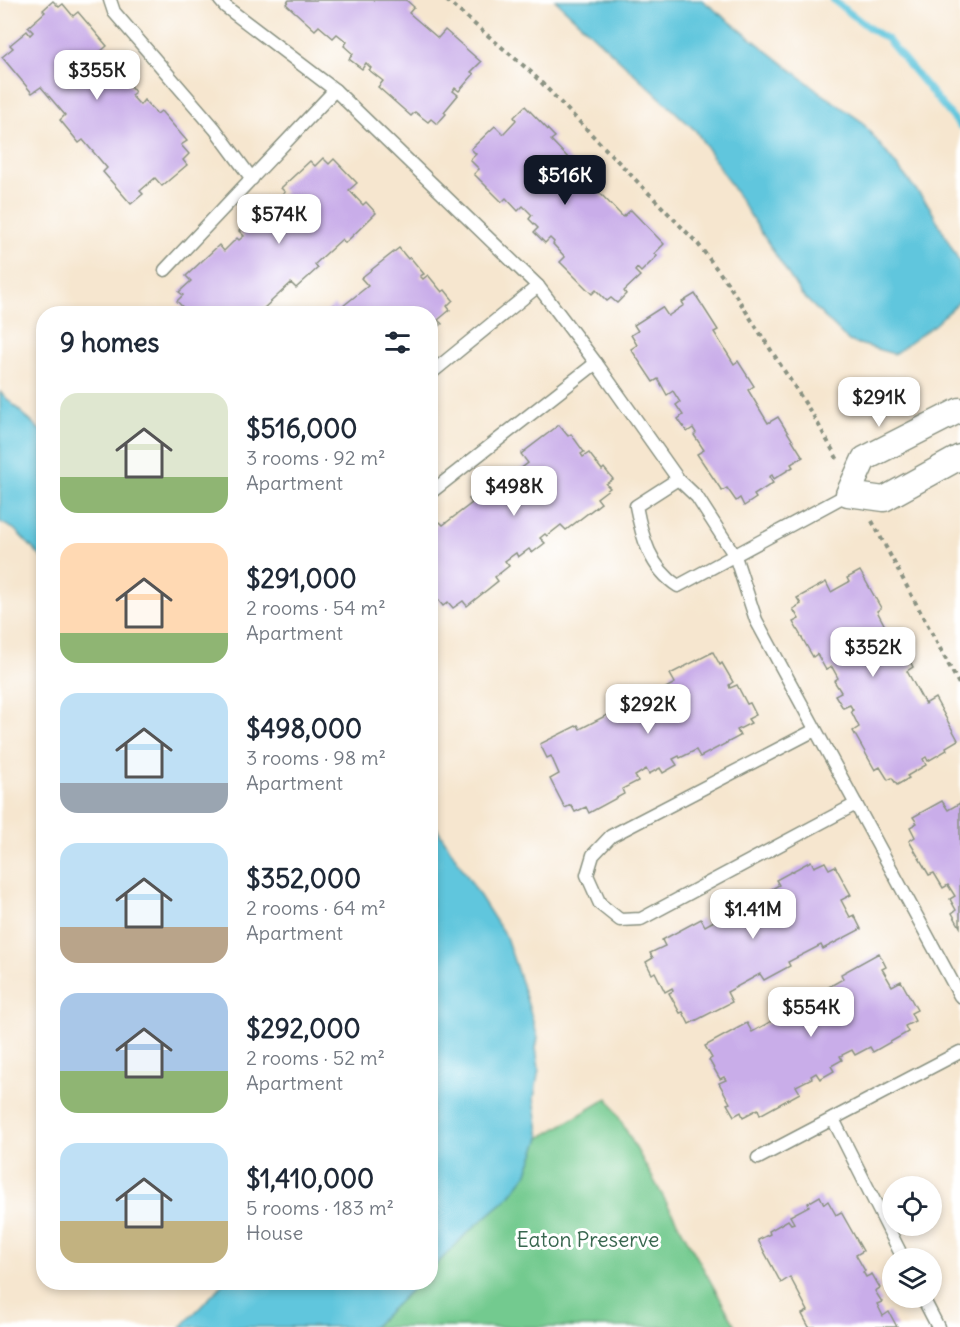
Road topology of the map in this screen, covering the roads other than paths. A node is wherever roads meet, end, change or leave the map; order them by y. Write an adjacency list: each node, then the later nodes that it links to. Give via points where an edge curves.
1 (110, 0): 4 (lane, via 114,12 215,129)
2 (220, 0): 3 (lane)
3 (335, 90): 4 (lane); 6 (lane)
4 (252, 179): 5 (lane)
5 (165, 270)
6 (538, 286): 7 (lane); 8 (lane)
7 (596, 363): 11 (lane); 12 (lane)
8 (438, 367)
9 (960, 410): 13 (street, via 864,459)
10 (960, 457): 13 (street, via 884,499)
11 (678, 479): 14 (lane, via 697,496); 14 (lane, via 636,506 642,538 663,576 678,586)
12 (438, 487)
13 (853, 492): 14 (lane)
14 (735, 556): 15 (lane, via 756,620)
15 (815, 730): 16 (lane); 16 (lane, via 611,836 593,855 587,875 600,904 620,920 641,920)
16 (856, 804): 17 (lane)
17 (960, 996)
18 (960, 1053): 19 (lane)
19 (833, 1119): 20 (lane); 21 (lane)
20 (758, 1158)
21 (898, 1248)
22 (928, 1308): 23 (lane)
23 (938, 1327)

